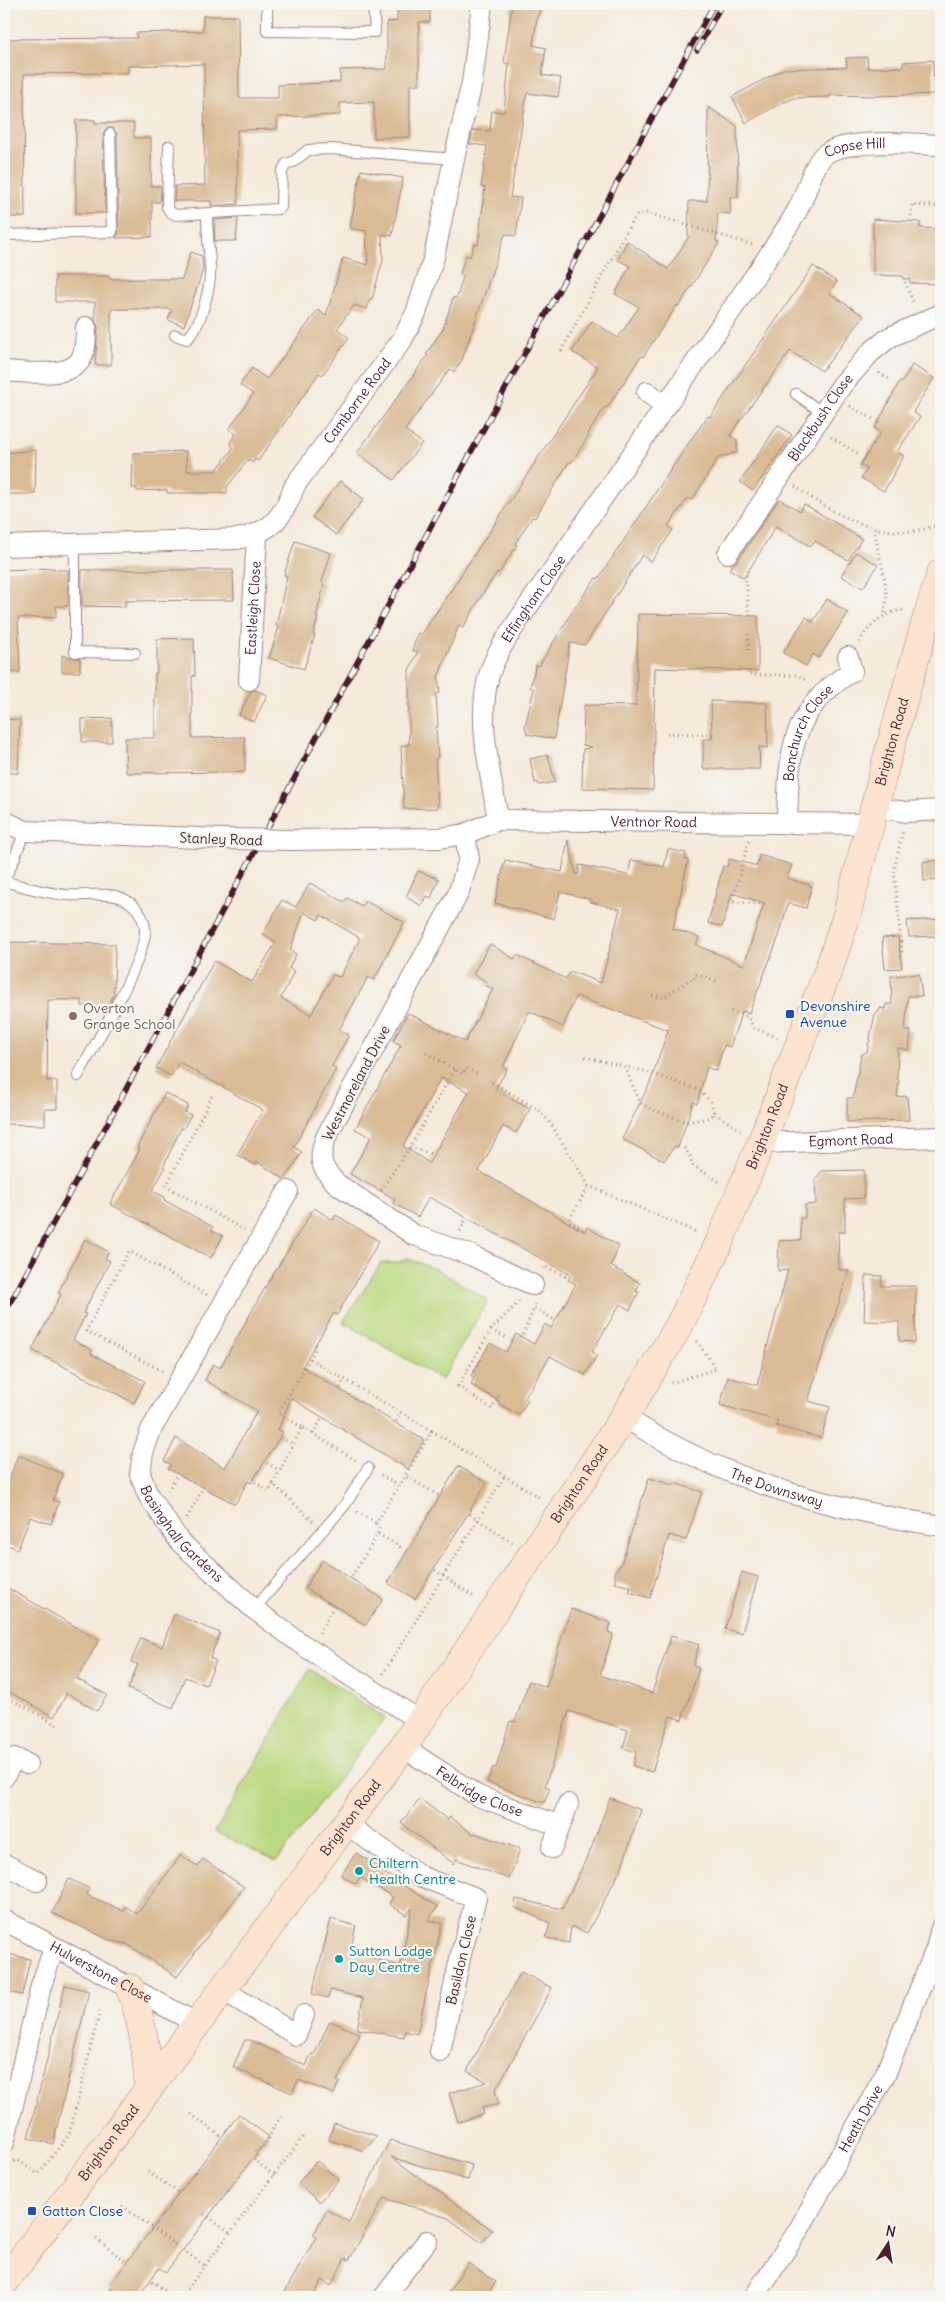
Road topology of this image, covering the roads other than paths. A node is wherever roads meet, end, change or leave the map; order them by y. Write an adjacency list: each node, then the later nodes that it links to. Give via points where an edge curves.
1 (266, 4): 2 (lane, via 267,31 375,32)
2 (373, 4)
3 (482, 4): 7 (street, Camborne Road, via 472,83)
4 (110, 134): 9 (lane, via 112,232)
5 (941, 145): 10 (street, Copse Hill, via 856,144 839,147 823,156 798,209 780,227)
6 (169, 146): 8 (lane, via 167,207 176,214)
7 (454, 159): 8 (lane, via 308,150 286,164 282,172 281,207 278,209); 19 (street, Camborne Road, via 434,257 416,313 402,340 296,485 274,523)
8 (207, 214): 13 (lane, via 211,267 205,302 194,332 187,339)
9 (4, 235)
10 (772, 250): 17 (street, Effingham Close)
11 (941, 314): 18 (street, Blackbush Close, via 890,337 862,362)
12 (86, 327): 14 (street, via 80,361 68,371)
13 (175, 335)
14 (4, 371)
15 (647, 392): 17 (street)
16 (796, 394): 18 (lane)
17 (666, 406): 29 (street, Effingham Close, via 496,658 484,702 484,728)
18 (824, 412): 22 (street, Blackbush Close)
19 (257, 535): 20 (street, Camborne Road, via 237,539); 26 (street, Eastleigh Close)
20 (75, 543): 21 (street, Camborne Road); 24 (lane, via 75,652)
21 (4, 546)
22 (728, 553)
23 (941, 573): 28 (main road, Brighton Road)
24 (135, 653)
25 (848, 657): 31 (street, Bonchurch Close, via 852,671 823,692 798,728 789,773)
26 (249, 680)
27 (941, 810): 28 (street)
28 (873, 815): 31 (street, Ventnor Road); 38 (main road, Brighton Road, via 847,914)
29 (498, 820): 31 (street, Ventnor Road); 33 (street, Ventnor Road)
30 (4, 821): 32 (street, Stanley Road)
31 (787, 822)
32 (25, 831): 34 (street, Stanley Road, bridge, via 224,839); 35 (lane)
33 (465, 834): 34 (street, Ventnor Road); 40 (street, Westmoreland Drive, via 469,859 458,894 358,1077 322,1148 321,1162 337,1184 414,1235 473,1256)
34 (440, 838)
35 (4, 880): 36 (lane, via 66,895 116,896 126,900 141,915 145,928 144,942)
36 (78, 1076)
37 (941, 1137): 38 (street, Egmont Road)
38 (761, 1143): 41 (main road, Brighton Road, via 682,1320)
39 (288, 1191): 44 (street, Basinghall Gardens, via 151,1430 140,1474 148,1495 177,1538)
40 (529, 1290)
41 (624, 1417): 43 (street, The Downsway, via 663,1442 759,1484 881,1516); 45 (main road, Brighton Road)
42 (368, 1468): 44 (lane, via 323,1531)
43 (941, 1526)
44 (254, 1609): 45 (street, Basinghall Gardens)
45 (420, 1721): 46 (main road, Brighton Road)
46 (403, 1747): 50 (main road, Brighton Road); 51 (street, Felbridge Close, via 478,1796)
47 (27, 1764): 48 (street, via 14,1758)
48 (4, 1778)
49 (568, 1804): 51 (street)
50 (346, 1824): 59 (main road, Brighton Road); 62 (street, Basildon Close, via 422,1877 476,1898)
51 (560, 1826): 52 (street)
52 (552, 1848)
53 (4, 1864): 54 (street)
54 (37, 1882)
55 (4, 1920): 57 (street, Hulverstone Close)
56 (941, 1928): 69 (street, Heath Drive, via 936,1949 885,2075 798,2231)
57 (54, 1948): 58 (street, Hulverstone Close); 63 (street)
58 (130, 1988): 61 (street, Hulverstone Close); 64 (main road, via 144,2032)
59 (223, 1990): 60 (street, via 296,2035); 61 (main road, Brighton Road)
60 (304, 2015)
61 (198, 2024): 64 (main road, Brighton Road)
62 (440, 2052)
63 (12, 2080): 65 (street)
64 (148, 2090): 67 (main road, Brighton Road)
65 (4, 2143)
66 (427, 2242): 68 (street)
67 (4, 2284)
68 (384, 2297)
69 (754, 2297)

